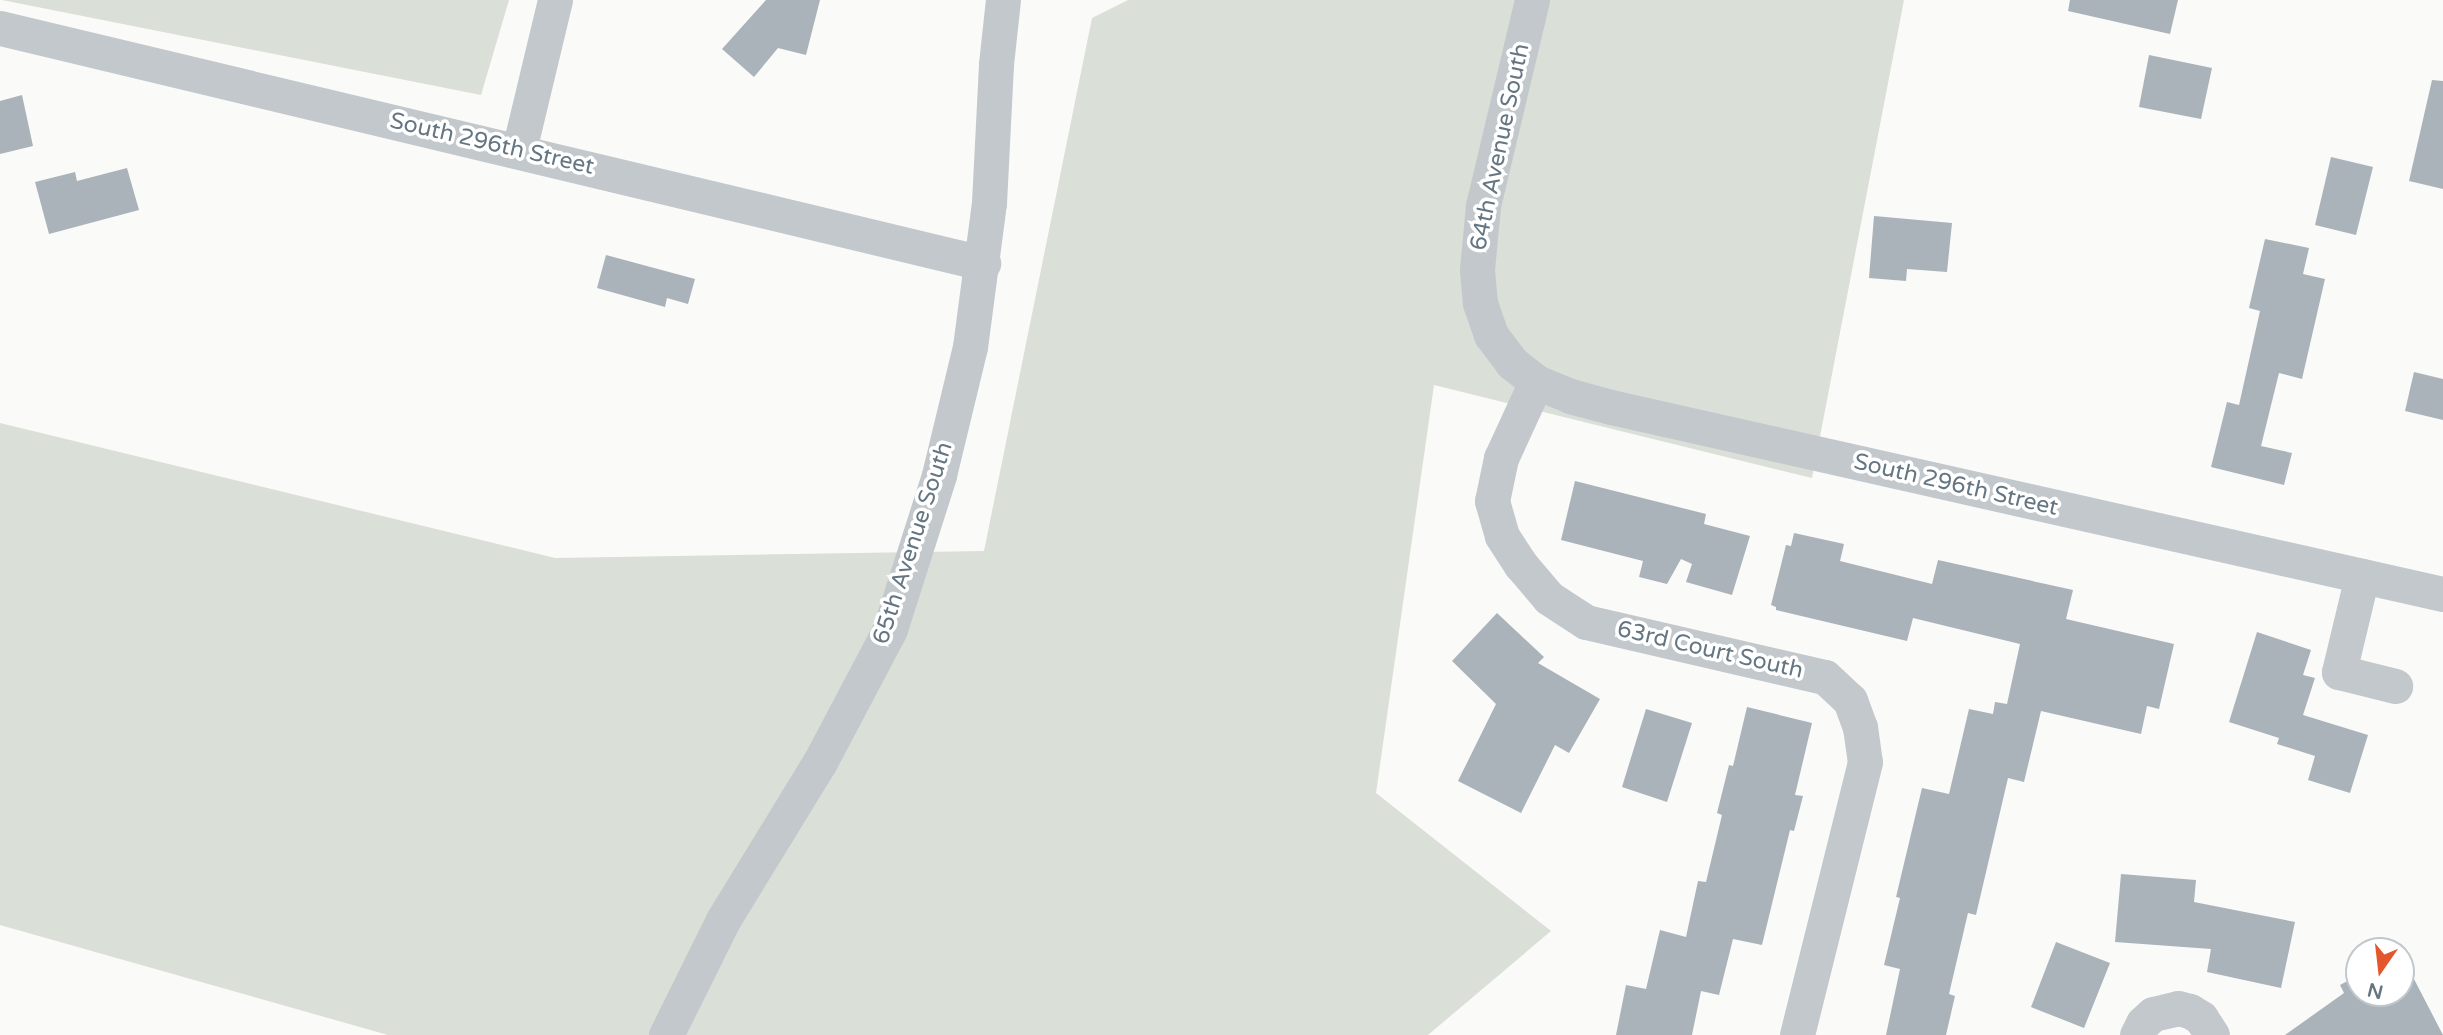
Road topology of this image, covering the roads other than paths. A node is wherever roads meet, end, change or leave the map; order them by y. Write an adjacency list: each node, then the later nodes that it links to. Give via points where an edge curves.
1 (555, 0): 5 (street)
2 (1003, 0): 6 (street, 65th Avenue South)
3 (1532, 0): 7 (street, 64th Avenue South, via 1479,234 1478,282)
4 (0, 28): 5 (street, South 296th Street)
5 (519, 150): 6 (street, South 296th Street)
6 (983, 263): 12 (street, 65th Avenue South, via 970,347 939,475 890,629 820,762 723,920)
7 (1491, 335): 8 (street, South 296th Street)
8 (1536, 382): 9 (street, South 296th Street, via 1611,407); 13 (street, 63rd Court South, via 1501,458 1492,501 1502,536 1549,598 1586,622 1825,677 1850,700 1865,762)
9 (2362, 576): 10 (street, South 296th Street); 11 (street, via 2339,672)
10 (2443, 594)
11 (2395, 686)
12 (666, 1035)
13 (1797, 1035)
14 (2137, 1035): 15 (street, via 2153,1014 2178,1008 2201,1018)
15 (2212, 1035)

